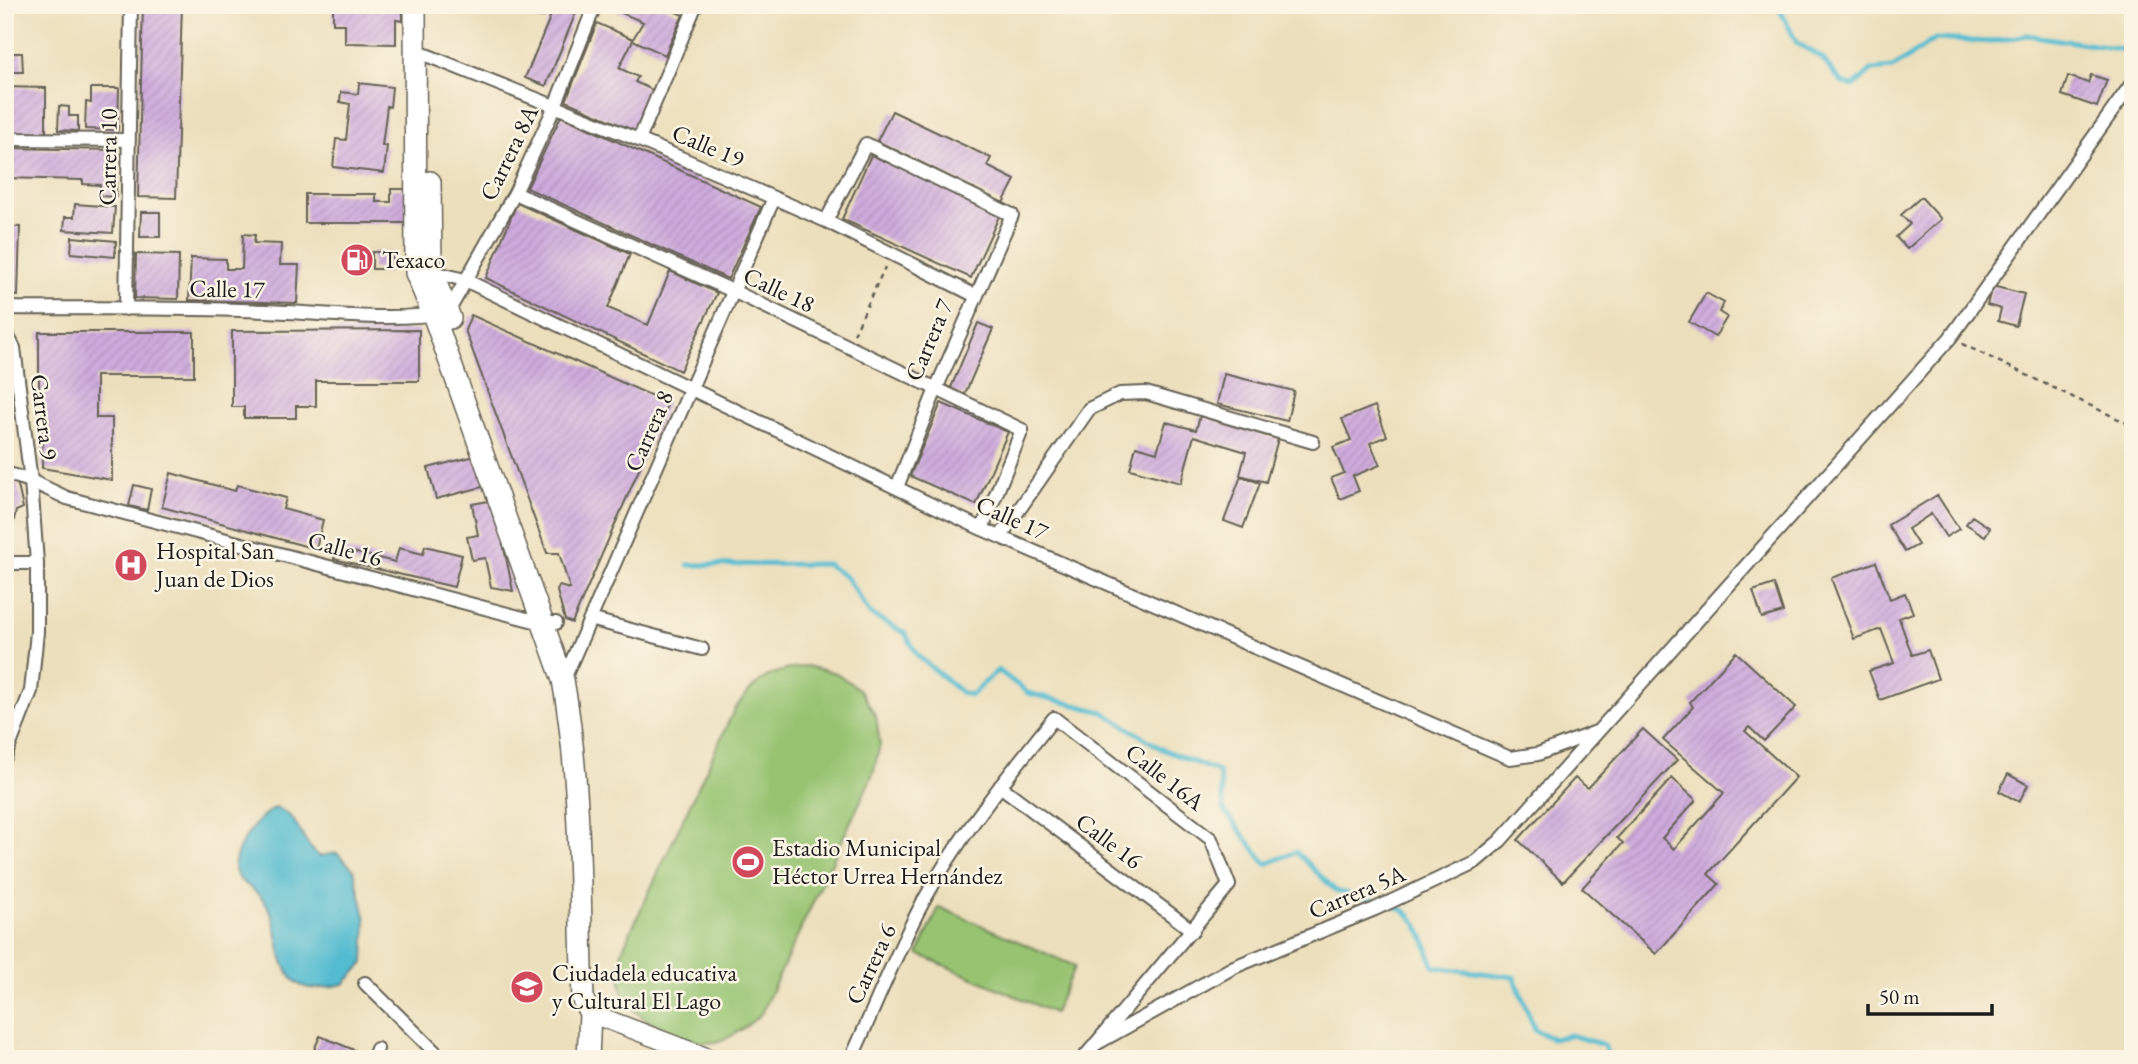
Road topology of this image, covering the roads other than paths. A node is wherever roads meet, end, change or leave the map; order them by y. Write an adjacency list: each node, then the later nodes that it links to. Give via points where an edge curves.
1 (131, 5): 11 (street, Carrera 10)
2 (415, 5): 6 (main road)
3 (428, 5): 6 (main road)
4 (595, 5): 8 (street, Carrera 8A)
5 (694, 9): 10 (street)
6 (422, 53): 8 (street, Calle 19); 15 (main road)
7 (2133, 82): 38 (street, Carrera 5A, via 1950,338)
8 (555, 106): 10 (street, Calle 19); 12 (street, Carrera 8A)
9 (5, 139): 11 (street)
10 (639, 140): 13 (street, Calle 19)
11 (129, 141): 20 (street, Carrera 10)
12 (515, 193): 16 (street, Carrera 8A); 17 (street, Calle 18)
13 (774, 198): 14 (street, Calle 19); 17 (street, Carrera 8)
14 (826, 221): 18 (street, Calle 19); 18 (street, Carrera 7, via 866,144 1012,215)
15 (423, 272): 16 (street, Calle 17); 21 (main road)
16 (465, 280): 21 (street, Carrera 8A); 23 (street, Calle 17)
17 (733, 292): 23 (street, Carrera 8); 24 (street, Calle 18)
18 (976, 296): 24 (street, Carrera 7)
19 (5, 309): 20 (street, Calle 17)
20 (126, 309): 21 (street, Calle 17, via 386,316)
21 (440, 313): 34 (main road)
22 (5, 331): 27 (street, Carrera 9, via 14,348)
23 (691, 387): 28 (street, Calle 17); 33 (street, Carrera 8)
24 (936, 389): 28 (street, Carrera 7); 29 (street, Calle 18, via 1022,430)
25 (1313, 443): 30 (street, via 1146,393 1120,394 1089,409)
26 (5, 473): 27 (street, Calle 16)
27 (31, 481): 32 (street, Carrera 9); 34 (street, Calle 16, via 67,498)
28 (897, 487): 29 (street, Calle 17)
29 (982, 529): 30 (street, Calle 17)
30 (1000, 537): 38 (street, Calle 17, via 1510,758 1538,754)
31 (5, 563): 32 (street)
32 (37, 563): 39 (street, Carrera 9, via 31,691)
33 (590, 619): 35 (street); 36 (street, Carrera 8)
34 (549, 622): 36 (main road)
35 (702, 649)
36 (567, 672): 44 (main road, via 580,702 588,792 597,1002)
37 (1054, 718): 40 (street, Carrera 6); 41 (street, Calle 16A, via 1211,839)
38 (1599, 730): 45 (street, Carrera 5A, via 1500,841 1475,862 1234,967)
39 (5, 757)
40 (1000, 786): 42 (street, Calle 16); 49 (street, Carrera 6, via 923,902)
41 (1229, 885): 42 (street, Carrera 5A)
42 (1193, 931): 45 (street, Carrera 5A)
43 (365, 982): 46 (street)
44 (590, 1013): 47 (main road); 48 (main road)
45 (1094, 1045): 50 (street, Carrera 5A)
46 (442, 1059)
47 (588, 1059)
48 (712, 1059)
49 (851, 1059)
50 (1083, 1059)

